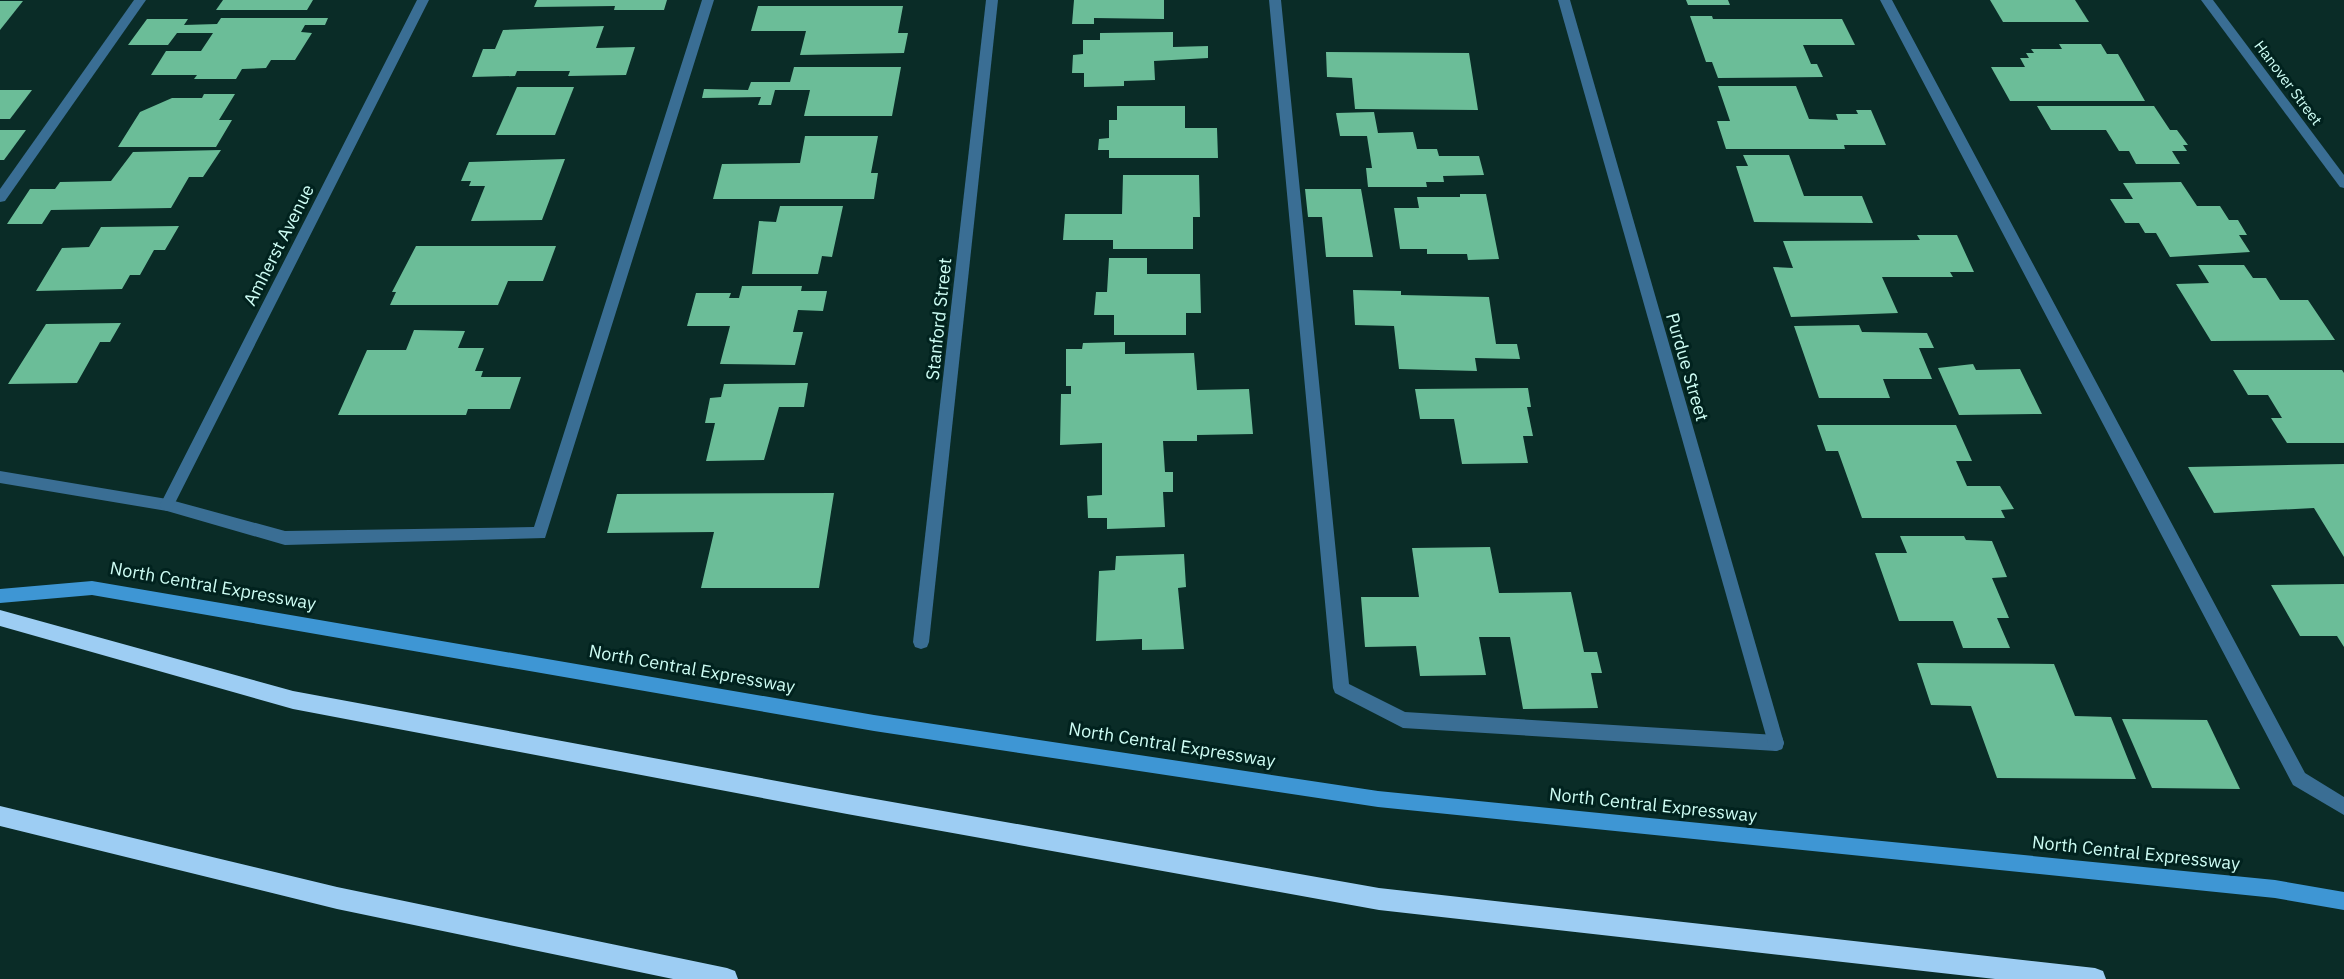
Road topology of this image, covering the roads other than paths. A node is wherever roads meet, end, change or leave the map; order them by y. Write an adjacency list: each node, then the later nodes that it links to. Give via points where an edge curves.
1 (140, 0): 10 (street)
2 (423, 0): 12 (street, Amherst Avenue)
3 (708, 0): 12 (street, via 540,533 285,538)
4 (992, 0): 15 (street, Stanford Street)
5 (1275, 0): 6 (street, Purdue Street, via 1341,688 1403,720 1776,743)
6 (1564, 0)
7 (1886, 0): 16 (street, via 2299,779)
8 (2207, 0): 9 (street, Hanover Street)
9 (2344, 184)
10 (0, 198)
11 (0, 477): 12 (street)
12 (167, 506)
13 (0, 596): 18 (main road, North Central Expressway, via 92,588 874,723 1378,799 2275,889)
14 (0, 618): 20 (highway, via 293,700 1367,897)
15 (921, 642)
16 (2344, 807)
17 (0, 816): 19 (highway, via 337,898)
18 (2344, 901)
19 (727, 979)
20 (2095, 979)

